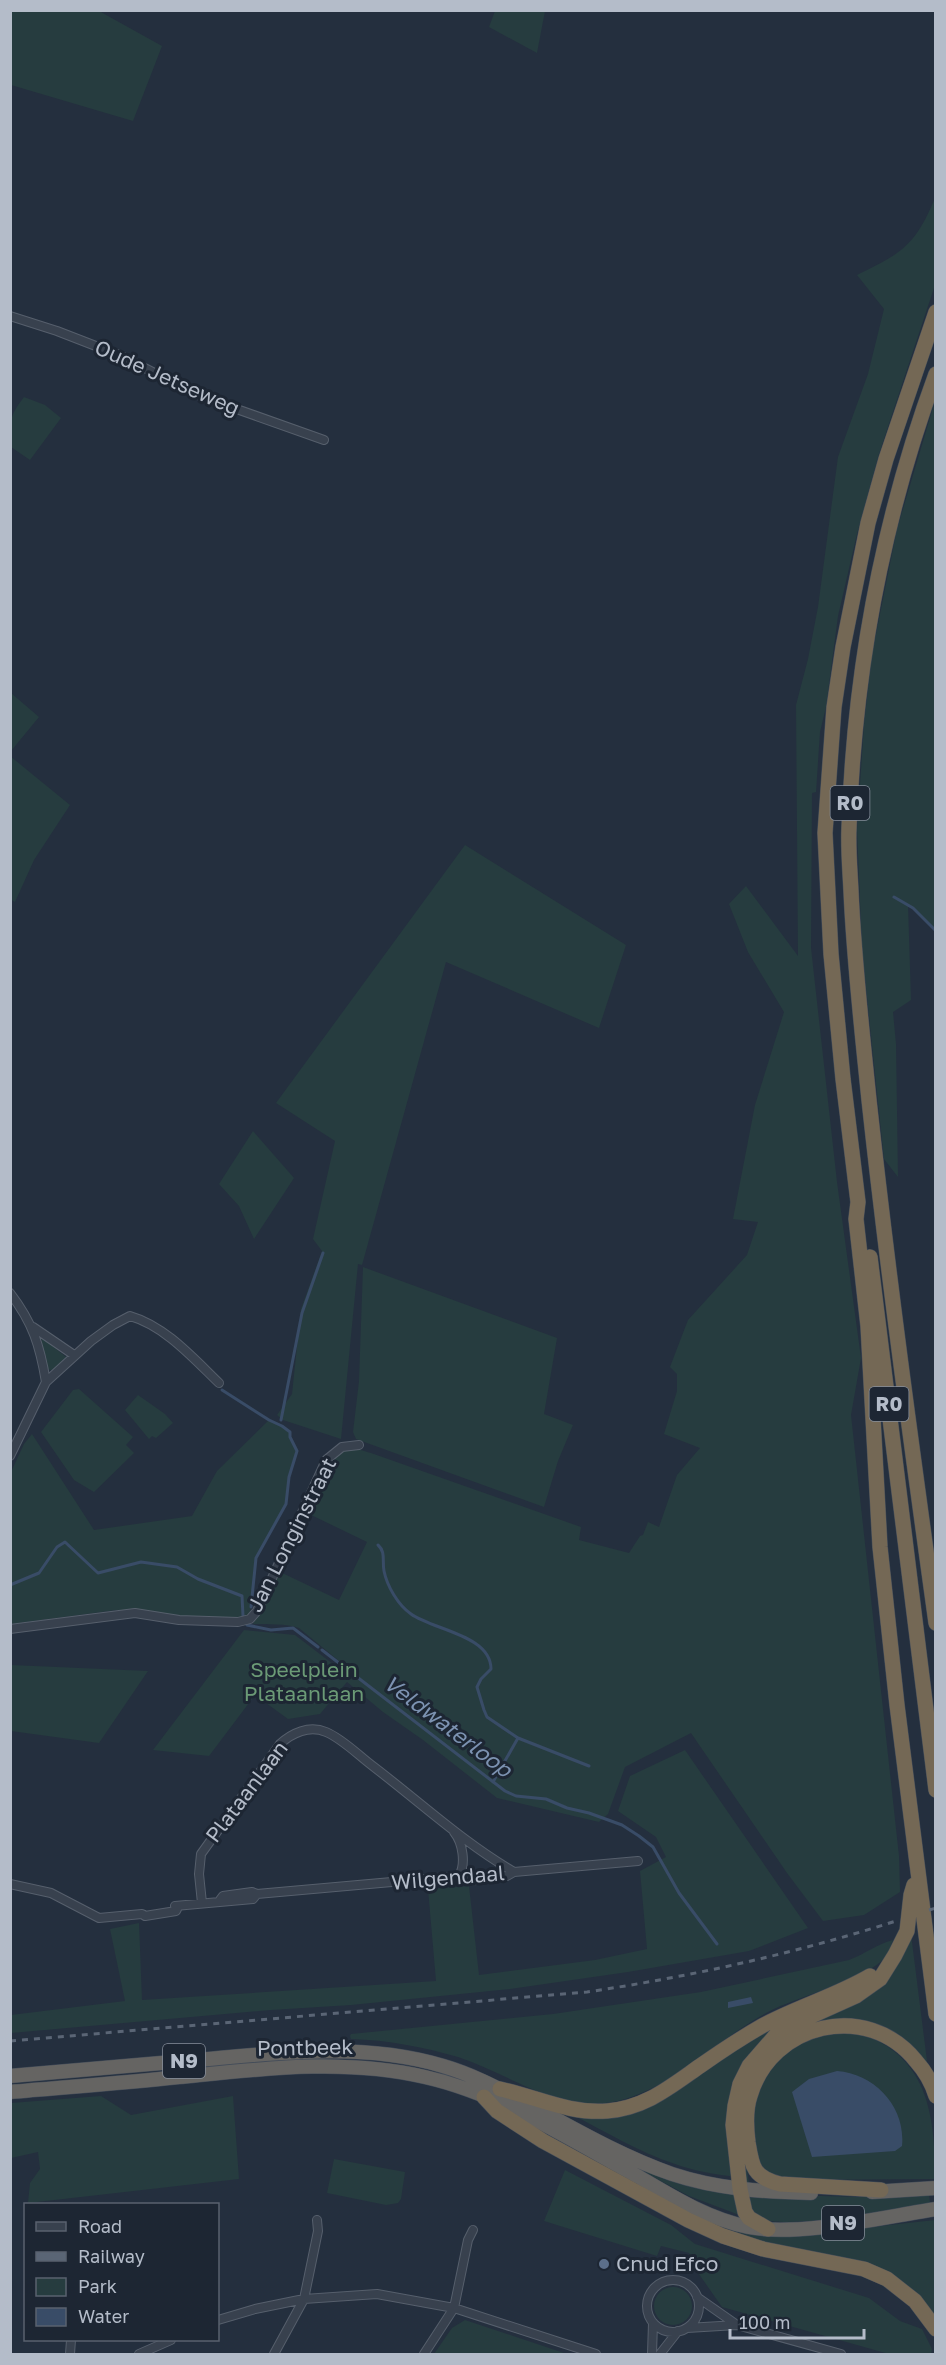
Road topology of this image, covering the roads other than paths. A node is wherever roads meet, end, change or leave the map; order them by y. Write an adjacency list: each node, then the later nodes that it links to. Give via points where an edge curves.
1 (936, 312): 5 (highway, R0, via 868,523 834,707 825,833 831,954)
2 (10, 316): 4 (street, Oude Jetseweg, via 119,355 200,396)
3 (936, 374): 13 (highway, R0, via 891,517 874,594 855,723 849,830 854,951 876,1160)
4 (324, 440)
5 (858, 1202): 15 (highway, R0, via 865,1218); 20 (highway, via 856,1220 868,1326 877,1518)
6 (10, 1293): 7 (street)
7 (33, 1328): 8 (street); 9 (street)
8 (74, 1355): 9 (street); 10 (street, via 113,1324 130,1316 178,1343)
9 (46, 1382): 12 (street)
10 (219, 1383)
11 (359, 1445): 14 (street, Jan Longinstraat, via 342,1447 326,1460 250,1619 179,1620 135,1613)
12 (10, 1456)
13 (936, 1623)
14 (10, 1629)
15 (936, 1790)
16 (454, 1832): 18 (street, Plataanlaan); 19 (street, via 462,1850); 22 (street, Plataanlaan, via 334,1737 319,1730 300,1731 280,1744 201,1854)
17 (638, 1861): 18 (street, Wilgendaal)
18 (514, 1872): 19 (street, Wilgendaal, via 468,1881)
19 (459, 1876): 22 (street, Wilgendaal, via 257,1894 253,1899)
20 (917, 1877): 23 (highway, via 906,1931); 24 (highway)
21 (10, 1884): 22 (street, Wilgendaal, via 51,1893 99,1918)
22 (202, 1903)
23 (886, 1967): 26 (highway, via 764,2025 658,2096 632,2107 575,2111); 31 (highway, via 880,1979 856,1996 776,2035 749,2067 740,2084 733,2125)
24 (936, 2014)
25 (10, 2076): 26 (highway, N9, via 281,2052 370,2052 443,2066)
26 (500, 2089): 31 (highway, N9, via 648,2164 695,2181)
27 (10, 2092): 29 (highway, Pontbeek / N9, via 332,2066 399,2071)
28 (936, 2096): 32 (highway, via 926,2072 909,2052 877,2031 847,2025 810,2032 790,2042 774,2054 758,2076 749,2097 746,2121 757,2174 780,2184)
29 (484, 2097): 35 (highway, Pontbeek / N9, via 705,2213); 43 (highway, via 543,2141 723,2236 763,2249 864,2269 887,2279 915,2301)
30 (936, 2188): 32 (highway, N9)
31 (740, 2189): 32 (highway, N9, via 867,2194); 35 (highway, via 748,2218)
32 (881, 2190)
33 (936, 2209): 35 (highway, N9, via 818,2227)
34 (317, 2220): 38 (street)
35 (768, 2229)
36 (473, 2230): 39 (street)
37 (698, 2297): 41 (street, via 681,2281 663,2281 648,2297); 42 (street); 44 (street, via 694,2322)
38 (304, 2299): 39 (street, via 377,2294); 40 (street); 47 (street)
39 (454, 2308): 48 (street); 49 (street)
40 (219, 2320)
41 (653, 2323): 44 (street, via 661,2329); 51 (street)
42 (737, 2325): 44 (street); 53 (street)
43 (936, 2329)
44 (683, 2330): 52 (street)
45 (169, 2341): 46 (street)
46 (139, 2355)
47 (274, 2355)
48 (424, 2355)
49 (597, 2355): 50 (street)
50 (605, 2355)
51 (652, 2355)
52 (660, 2355)
53 (841, 2355)

